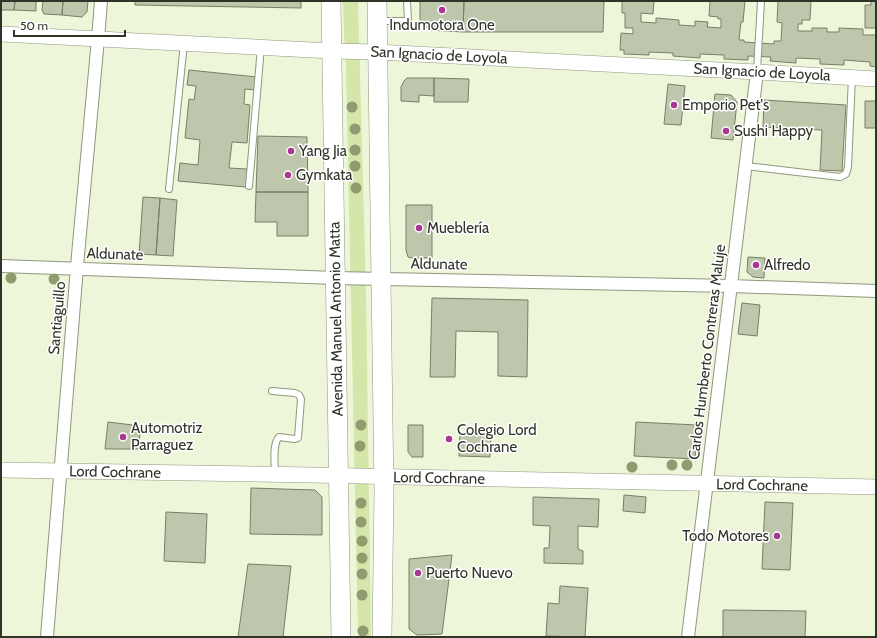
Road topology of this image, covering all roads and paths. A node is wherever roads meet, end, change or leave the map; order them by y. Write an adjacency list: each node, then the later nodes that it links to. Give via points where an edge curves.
1 (100, 1): 8 (street, Santiaguillo)
2 (332, 1): 11 (main road, Avenida Manuel Antonio Matta)
3 (377, 1): 6 (main road)
4 (407, 1): 6 (lane, via 408,20)
5 (761, 1): 13 (lane)
6 (377, 22): 12 (main road)
7 (1, 34): 8 (street, San Ignacio de Loyola)
8 (98, 39): 9 (street, San Ignacio de Loyola); 20 (street, Santiaguillo)
9 (184, 44): 10 (street, San Ignacio de Loyola); 18 (lane)
10 (261, 47): 11 (street, San Ignacio de Loyola); 17 (lane)
11 (332, 51): 12 (street, San Ignacio de Loyola); 21 (main road, Avenida Manuel Antonio Matta)
12 (377, 52): 13 (street, San Ignacio de Loyola); 22 (main road)
13 (757, 72): 14 (street, San Ignacio de Loyola); 16 (street, Carlos Humberto Contreras Maluje)
14 (852, 77): 15 (street, San Ignacio de Loyola); 16 (lane, via 846,174 840,177)
15 (876, 79)
16 (746, 166): 23 (street, Carlos Humberto Contreras Maluje)
17 (249, 186)
18 (169, 189)
19 (1, 266): 20 (street, Aldunate)
20 (77, 268): 21 (street, Aldunate); 27 (street, Santiaguillo)
21 (335, 278): 22 (street, Aldunate); 29 (main road, Avenida Manuel Antonio Matta)
22 (380, 279): 23 (street, Aldunate); 30 (main road)
23 (731, 286): 24 (street, Aldunate); 31 (street, Carlos Humberto Contreras Maluje)
24 (876, 291)
25 (272, 392): 28 (lane, via 295,393 301,399 298,438 279,437 276,440)
26 (1, 470): 27 (street, Lord Cochrane)
27 (60, 471): 28 (street, Lord Cochrane); 33 (street, Santiaguillo)
28 (275, 475): 29 (street, Lord Cochrane)
29 (338, 476): 30 (street, Lord Cochrane); 34 (main road, Avenida Manuel Antonio Matta)
30 (383, 477): 31 (street, Lord Cochrane); 35 (main road)
31 (706, 484): 32 (street, Lord Cochrane); 36 (street, Carlos Humberto Contreras Maluje)
32 (876, 487)
33 (47, 637)
34 (341, 637)
35 (382, 637)
36 (688, 637)

